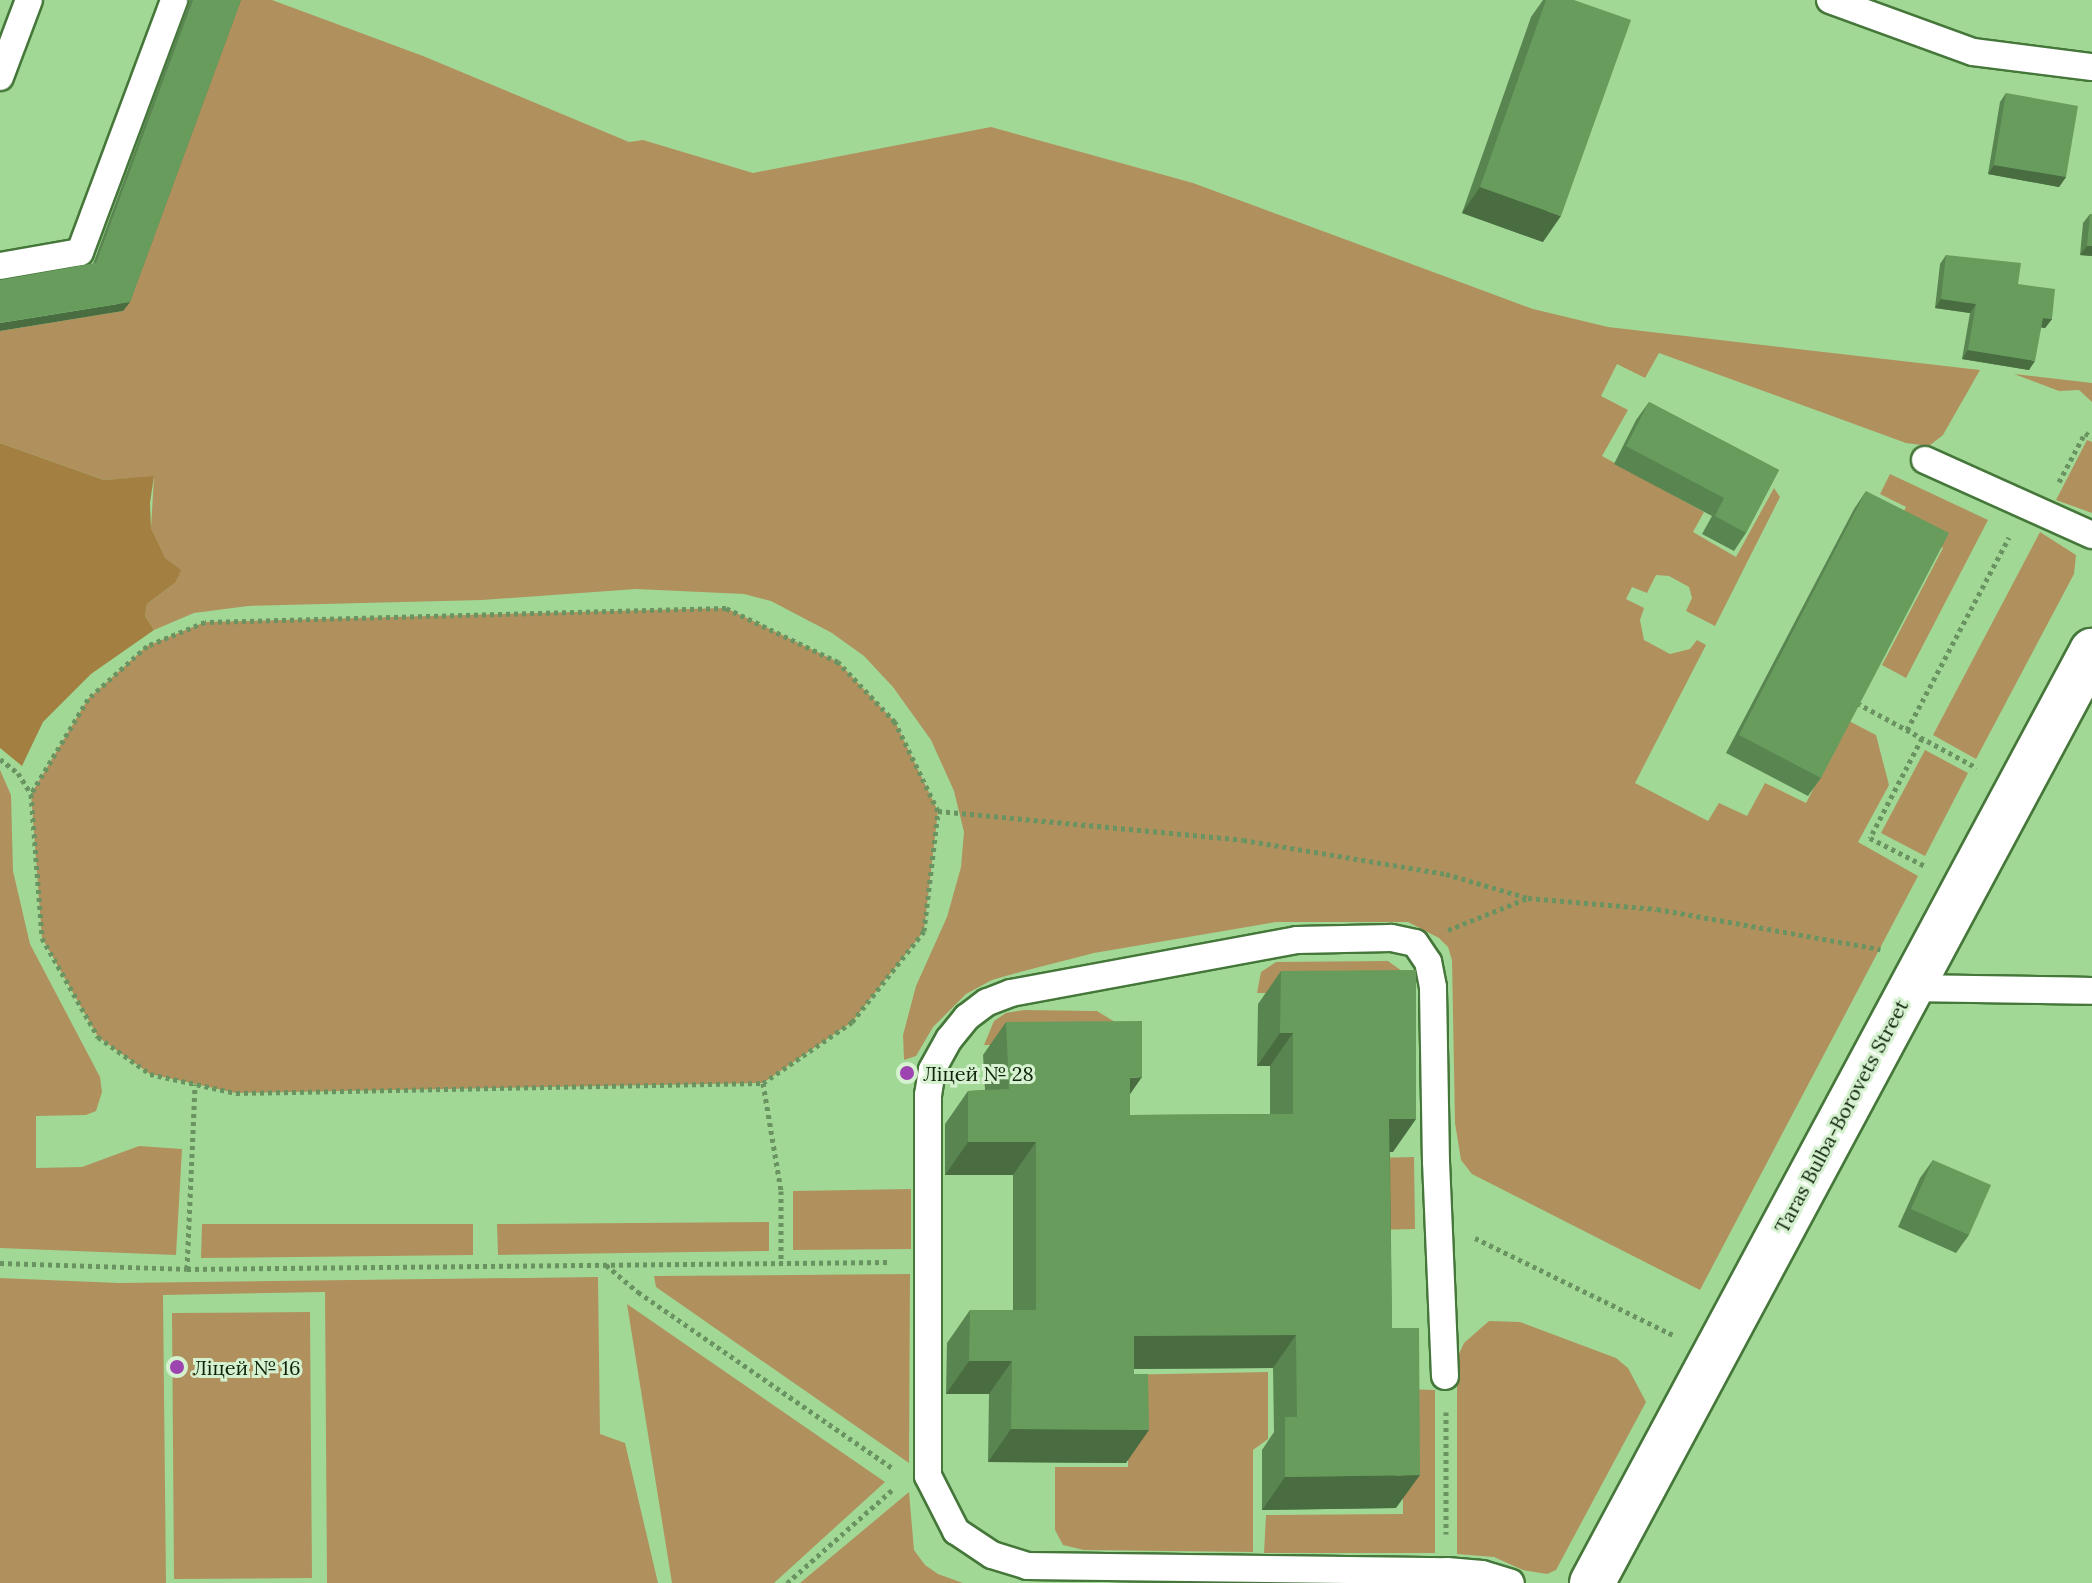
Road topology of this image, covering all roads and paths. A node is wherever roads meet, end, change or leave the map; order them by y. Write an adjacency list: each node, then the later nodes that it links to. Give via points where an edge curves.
1 (29, 0): 5 (lane)
2 (174, 0): 6 (lane, via 80,252)
3 (1830, 0): 4 (lane, via 1973,52)
4 (2092, 67)
5 (0, 77)
6 (0, 266)
7 (2092, 437): 9 (path, via 2085,433)
8 (1925, 460): 9 (lane)
9 (2034, 509): 10 (lane); 13 (path)
10 (2092, 535)
11 (2092, 651): 23 (street, Taras Bulba-Borovets Street)
12 (1857, 703): 13 (path)
13 (1907, 730): 14 (path)
14 (1922, 738): 16 (path); 19 (path, via 1870,838)
15 (0, 759): 17 (path, via 18,773)
16 (1978, 769)
17 (31, 794): 18 (path, via 88,699 147,646 205,622 726,608 838,662 895,722); 26 (path, via 42,938 49,951 98,1037 150,1074)
18 (938, 811): 20 (path, via 1243,840 1446,874); 25 (path, via 924,931 852,1022)
19 (1927, 867)
20 (1528, 898): 21 (path); 22 (path, via 1657,909)
21 (1415, 943): 27 (lane, via 1428,962 1433,987); 28 (lane, via 1391,938 1270,944 987,1002 967,1017 932,1070)
22 (1885, 950)
23 (1909, 988): 24 (lane); 39 (street, Taras Bulba-Borovets Street)
24 (2092, 991)
25 (763, 1083): 26 (path, via 236,1093); 30 (path, via 781,1191)
26 (195, 1084): 32 (path)
27 (1438, 1220): 33 (path); 34 (lane)
28 (928, 1262): 30 (path); 35 (lane)
29 (0, 1263): 32 (path)
30 (781, 1263): 31 (path)
31 (606, 1265): 32 (path); 35 (path, via 638,1292)
32 (187, 1269)
33 (1683, 1340)
34 (1445, 1376): 36 (path)
35 (917, 1477): 36 (lane, via 956,1531 992,1555 1027,1566); 37 (path)
36 (1447, 1571): 38 (lane)
37 (787, 1583)
38 (1511, 1583)
39 (1592, 1583)

